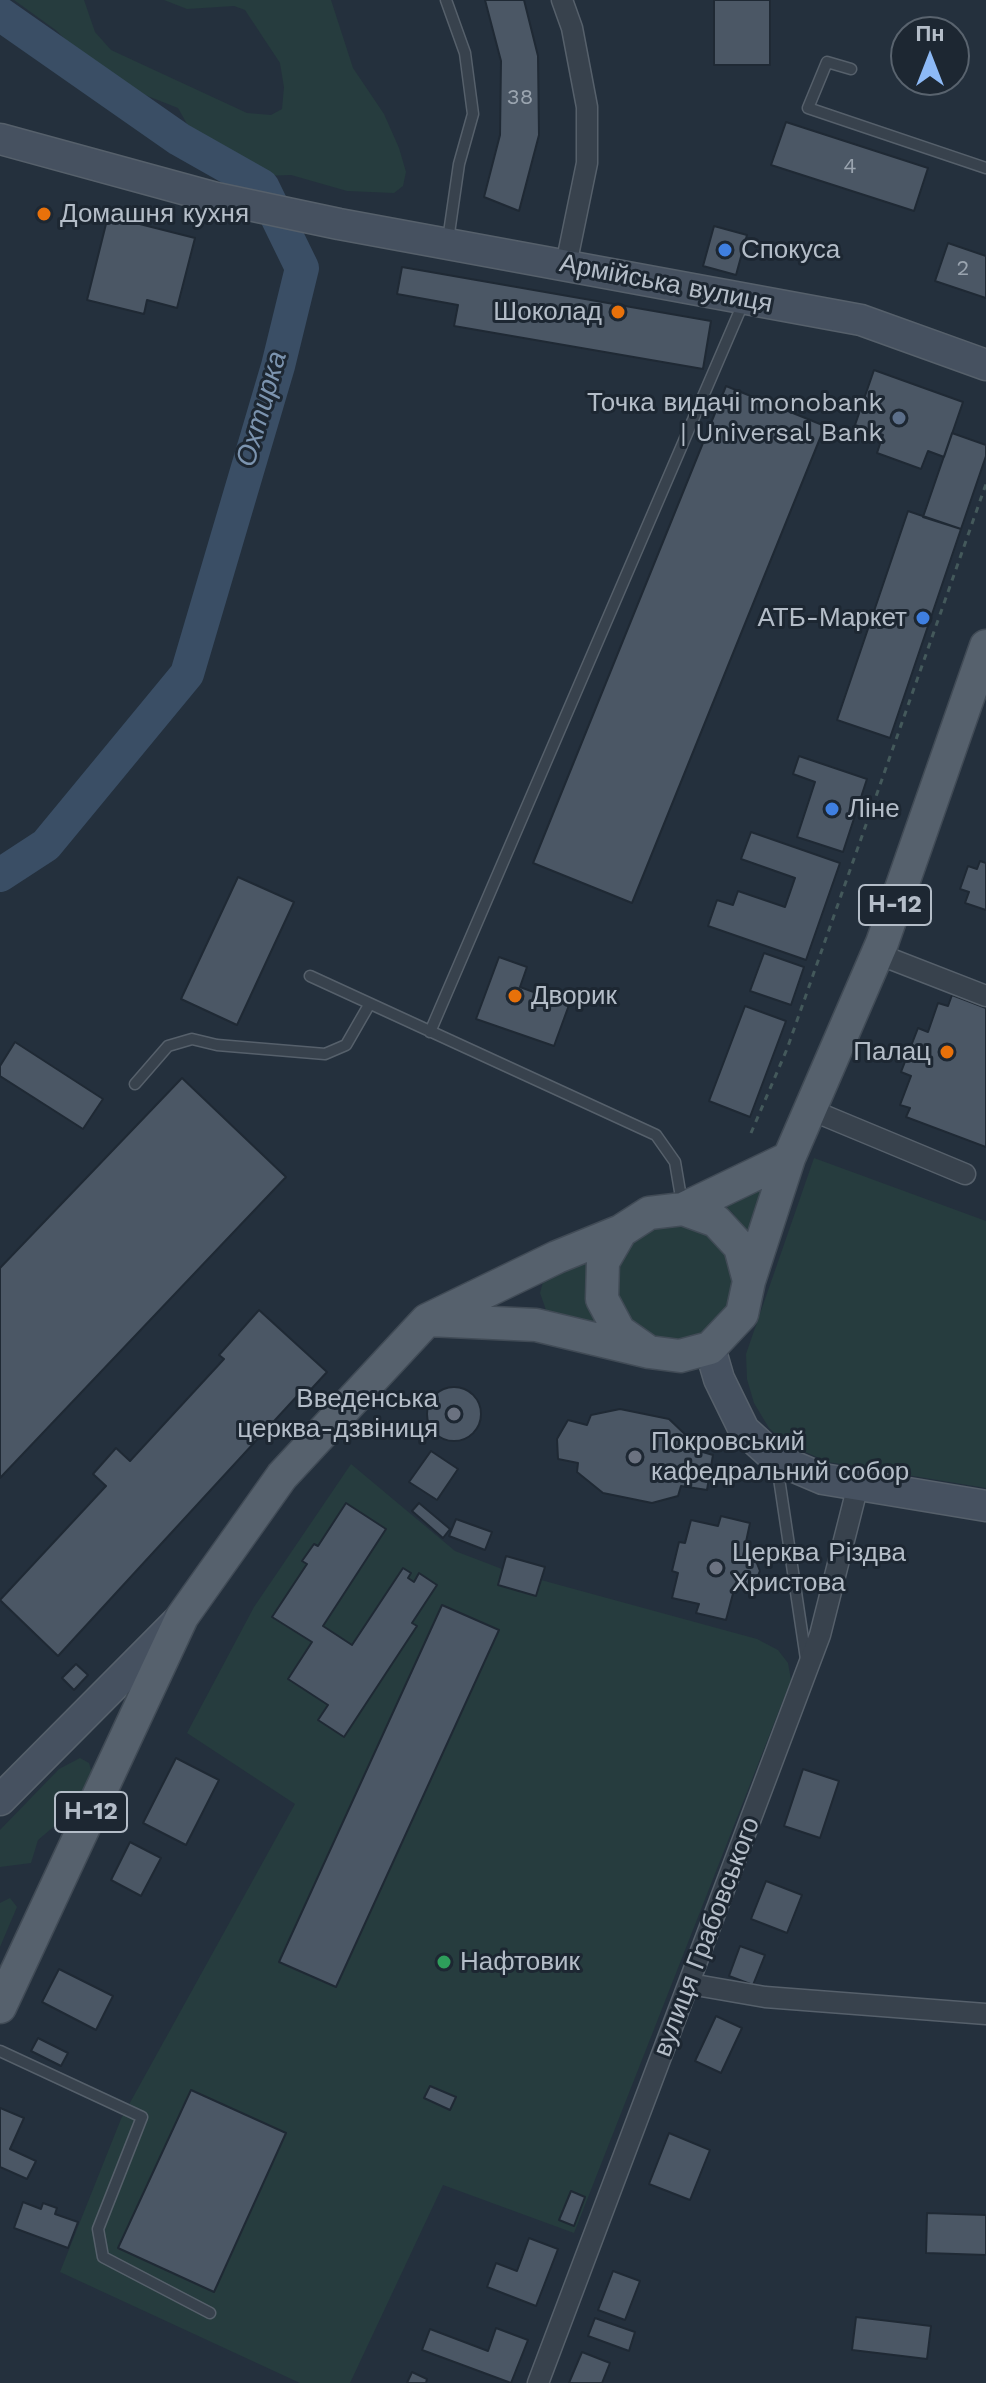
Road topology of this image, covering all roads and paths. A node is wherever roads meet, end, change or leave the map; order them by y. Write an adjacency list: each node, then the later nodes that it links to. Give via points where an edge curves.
1 (446, 0): 6 (lane, via 465,53 473,114)
2 (562, 0): 7 (street, via 587,107 587,163)
3 (851, 69): 5 (lane, via 827,62 808,108)
4 (0, 139): 6 (street, Армійська вулиця, via 216,198)
5 (986, 168)
6 (447, 242): 7 (street, Армійська вулиця)
7 (566, 265): 8 (street, Армійська вулиця)
8 (745, 299): 9 (street, Армійська вулиця, via 861,320); 16 (lane)
9 (986, 365)
10 (986, 484): 19 (path, via 787,1049)
11 (986, 646): 12 (main road, Н-12)
12 (878, 954): 14 (street); 18 (main road, Н-12)
13 (310, 976): 15 (lane)
14 (986, 996)
15 (369, 1005): 16 (lane); 17 (lane, via 346,1045 325,1054 192,1039 168,1046)
16 (430, 1032): 22 (lane, via 656,1135 675,1162)
17 (135, 1084)
18 (811, 1110): 20 (main road, Н-12); 21 (street)
19 (751, 1133)
20 (789, 1158): 22 (main road, Н-12); 24 (main road, Н-12)
21 (965, 1174)
22 (683, 1209): 23 (main road, Н-12, via 649,1213); 24 (main road, via 716,1221 740,1247)
23 (621, 1231): 25 (main road, Н-12); 27 (main road, via 603,1262 602,1299 619,1331)
24 (749, 1281): 26 (main road, Н-12, via 742,1314)
25 (427, 1320): 27 (main road, via 536,1325); 31 (main road, Н-12, via 282,1476)
26 (710, 1348): 27 (main road, via 680,1356); 28 (street, via 744,1430)
27 (649, 1352)
28 (776, 1459): 29 (street, via 823,1479); 32 (lane)
29 (858, 1485): 30 (street); 32 (street, вулиця Грабовського)
30 (986, 1506)
31 (182, 1617): 33 (street); 35 (main road, Н-12)
32 (808, 1667): 34 (street, вулиця Грабовського)
33 (0, 1800)
34 (690, 1984): 36 (street, via 765,1997); 39 (street, вулиця Грабовського)
35 (0, 2007)
36 (986, 2014)
37 (0, 2051): 38 (lane, via 142,2117 98,2229 103,2257)
38 (210, 2313)
39 (538, 2383)

